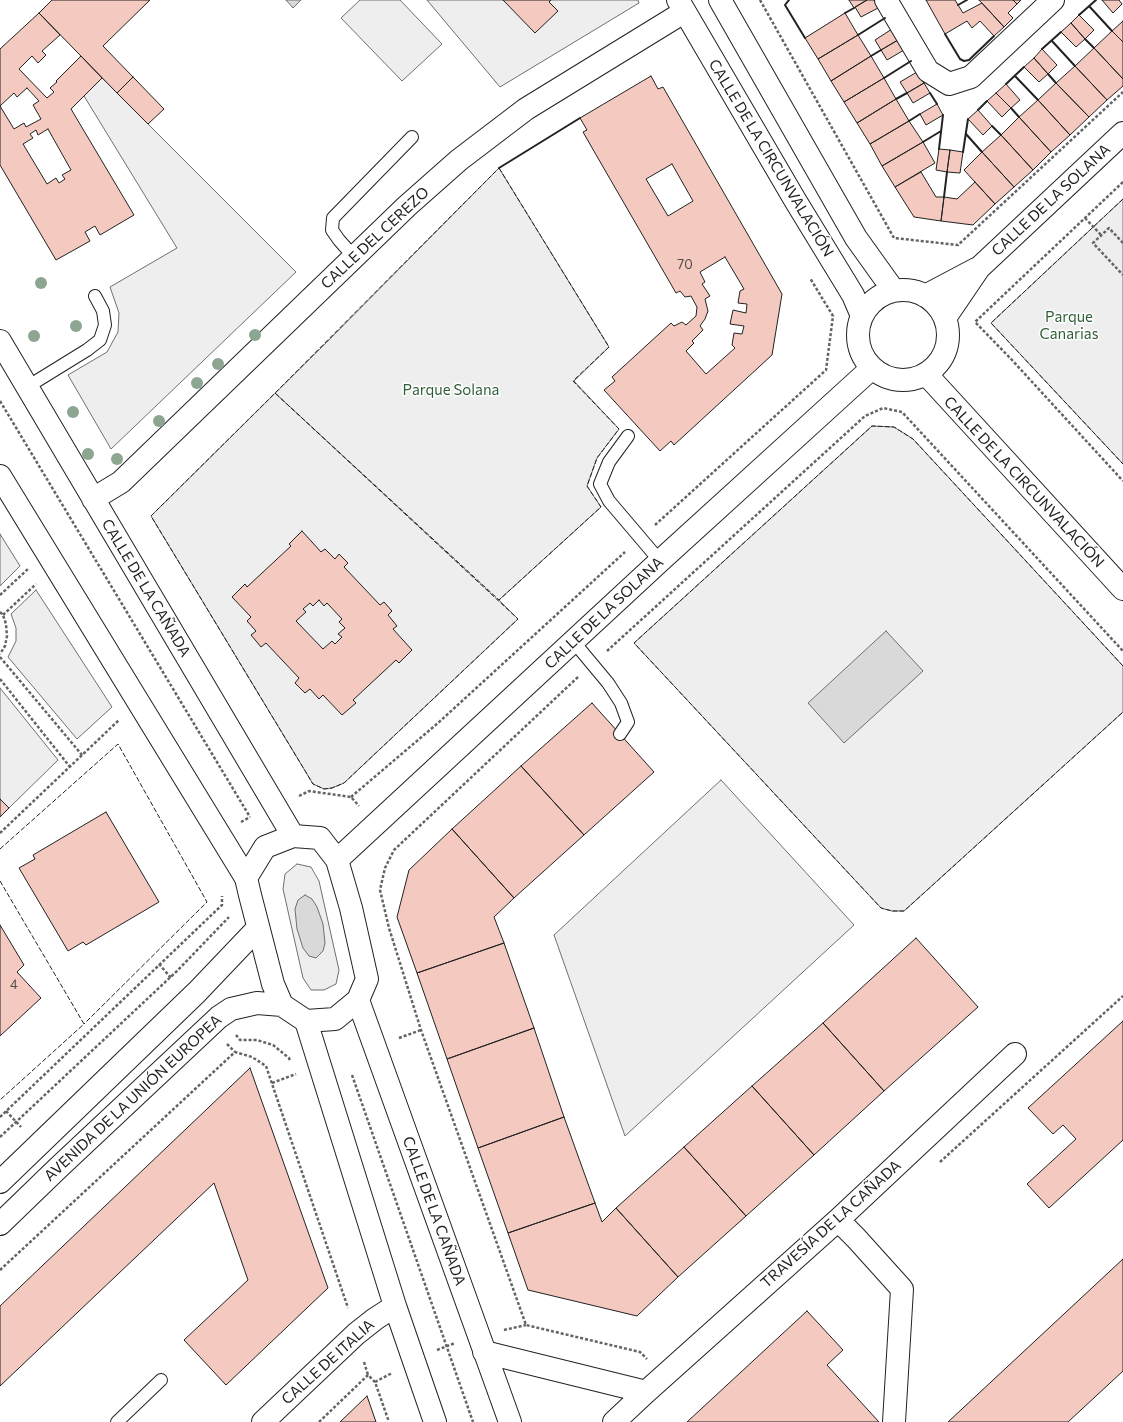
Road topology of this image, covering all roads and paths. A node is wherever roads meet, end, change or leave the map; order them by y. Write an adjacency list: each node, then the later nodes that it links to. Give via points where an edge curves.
1 (760, 0): 6 (path, via 894,238 958,245)
2 (886, 0): 3 (street, via 928,71 949,84 971,77)
3 (1053, 0)
4 (727, 2): 17 (street, via 856,238)
5 (681, 6): 13 (street, CALLE DEL CEREZO, via 520,114 459,160); 20 (street, CALLE DE LA CIRCUNVALACIÓN)
6 (1123, 92)
7 (1123, 133): 14 (street, CALLE DE LA SOLANA)
8 (412, 138): 13 (lane, via 333,218 332,230)
9 (1123, 182): 10 (path)
10 (1084, 218): 11 (path); 29 (path, via 974,322)
11 (1101, 235): 12 (path, via 1109,228); 16 (path, via 1093,243)
12 (1123, 243)
13 (354, 257): 30 (street, CALLE DEL CEREZO, via 121,482)
14 (979, 268): 19 (street, CALLE DE LA SOLANA); 21 (street, CALLE DE LA SOLANA)
15 (807, 273): 31 (path, via 833,316 826,370)
16 (1123, 275)
17 (894, 291): 19 (street, via 910,290); 20 (street, via 881,296)
18 (95, 296): 25 (lane, via 103,311 105,326 100,340)
19 (925, 296): 21 (street, via 937,305)
20 (862, 316): 23 (street, via 858,334 861,353)
21 (945, 318): 24 (street, via 948,334 946,349 938,364)
22 (0, 341): 25 (street, CALLE DE LA CAÑADA)
23 (872, 368): 24 (street, via 888,378 908,380); 32 (street, CALLE DE LA SOLANA)
24 (926, 374): 35 (street, CALLE DE LA CIRCUNVALACIÓN)
25 (27, 387): 30 (street, CALLE DE LA CAÑADA)
26 (0, 401): 49 (path)
27 (628, 436): 31 (lane, via 609,462 600,484 608,501)
28 (0, 476): 53 (street)
29 (1123, 481)
30 (93, 500): 51 (street, CALLE DE LA CAÑADA)
31 (640, 539): 32 (lane); 48 (path, via 438,723)
32 (660, 561): 38 (street, CALLE DE LA SOLANA)
33 (31, 566): 36 (path)
34 (40, 581): 37 (path)
35 (1123, 589)
36 (0, 595)
37 (1, 613): 40 (path, via 6,624 7,636)
38 (573, 641): 42 (lane); 52 (street, CALLE DE LA SOLANA)
39 (1123, 651): 42 (path, via 902,412 883,408 866,416)
40 (0, 654)
41 (0, 657): 46 (path)
42 (593, 664): 45 (lane, via 621,703 628,722); 61 (path, via 394,850 385,868 380,890 389,928)
43 (0, 679): 47 (path)
44 (124, 715): 46 (path)
45 (620, 734)
46 (82, 755): 47 (path)
47 (70, 767): 50 (path)
48 (351, 797)
49 (250, 817)
50 (0, 833)
51 (293, 836): 52 (street, via 320,838); 53 (street, via 266,847)
52 (338, 860): 57 (street, via 367,979)
53 (248, 887): 55 (street); 72 (path, via 178,971)
54 (222, 893): 71 (path, via 222,905)
55 (258, 928): 58 (street, via 273,984); 74 (street, AVENIDA DE LA UNIÓN EUROPEA, via 197,992)
56 (1123, 996): 73 (path)
57 (358, 1000): 60 (street, via 335,1020); 62 (street, CALLE DE LA CAÑADA)
58 (282, 1006): 59 (street, AVENIDA DE LA UNIÓN EUROPEA, via 257,1003 231,1009); 60 (street)
59 (219, 1016): 64 (path, via 240,1040 257,1040 273,1045 289,1058); 76 (street, AVENIDA DE LA UNIÓN EUROPEA)
60 (306, 1021): 65 (street)
61 (421, 1030): 62 (path); 79 (path)
62 (375, 1047): 81 (street, CALLE DE LA CAÑADA)
63 (1014, 1054): 75 (street, TRAVESÍA DE LA CAÑADA)
64 (290, 1064)
65 (319, 1065): 68 (path); 78 (street)
66 (292, 1069): 68 (path)
67 (351, 1072): 82 (path)
68 (294, 1075): 69 (path); 70 (path)
69 (296, 1082)
70 (272, 1083): 77 (path, via 266,1066 252,1057 234,1052); 80 (path)
71 (0, 1117)
72 (0, 1137)
73 (938, 1164)
74 (0, 1182)
75 (838, 1220): 85 (street, TRAVESÍA DE LA CAÑADA); 97 (street, via 902,1289)
76 (0, 1224)
77 (0, 1270)
78 (395, 1306): 80 (street, CALLE DE ITALIA); 83 (street)
79 (526, 1325): 81 (path); 85 (path, via 640,1352)
80 (356, 1334): 84 (path); 90 (street, CALLE DE ITALIA)
81 (482, 1344): 82 (path); 88 (street); 95 (street, CALLE DE LA CAÑADA)
82 (446, 1346): 83 (path); 94 (path)
83 (414, 1360): 87 (path); 93 (street)
84 (368, 1375): 87 (path); 91 (path)
85 (664, 1376): 88 (street, TRAVESÍA DE LA CAÑADA)
86 (160, 1380): 89 (lane)
87 (375, 1382): 92 (path)
88 (646, 1392): 96 (street, TRAVESÍA DE LA CAÑADA)
89 (116, 1422)
90 (263, 1422)
91 (319, 1422)
92 (389, 1422)
93 (435, 1422)
94 (473, 1422)
95 (510, 1422)
96 (614, 1422)
97 (894, 1422)

